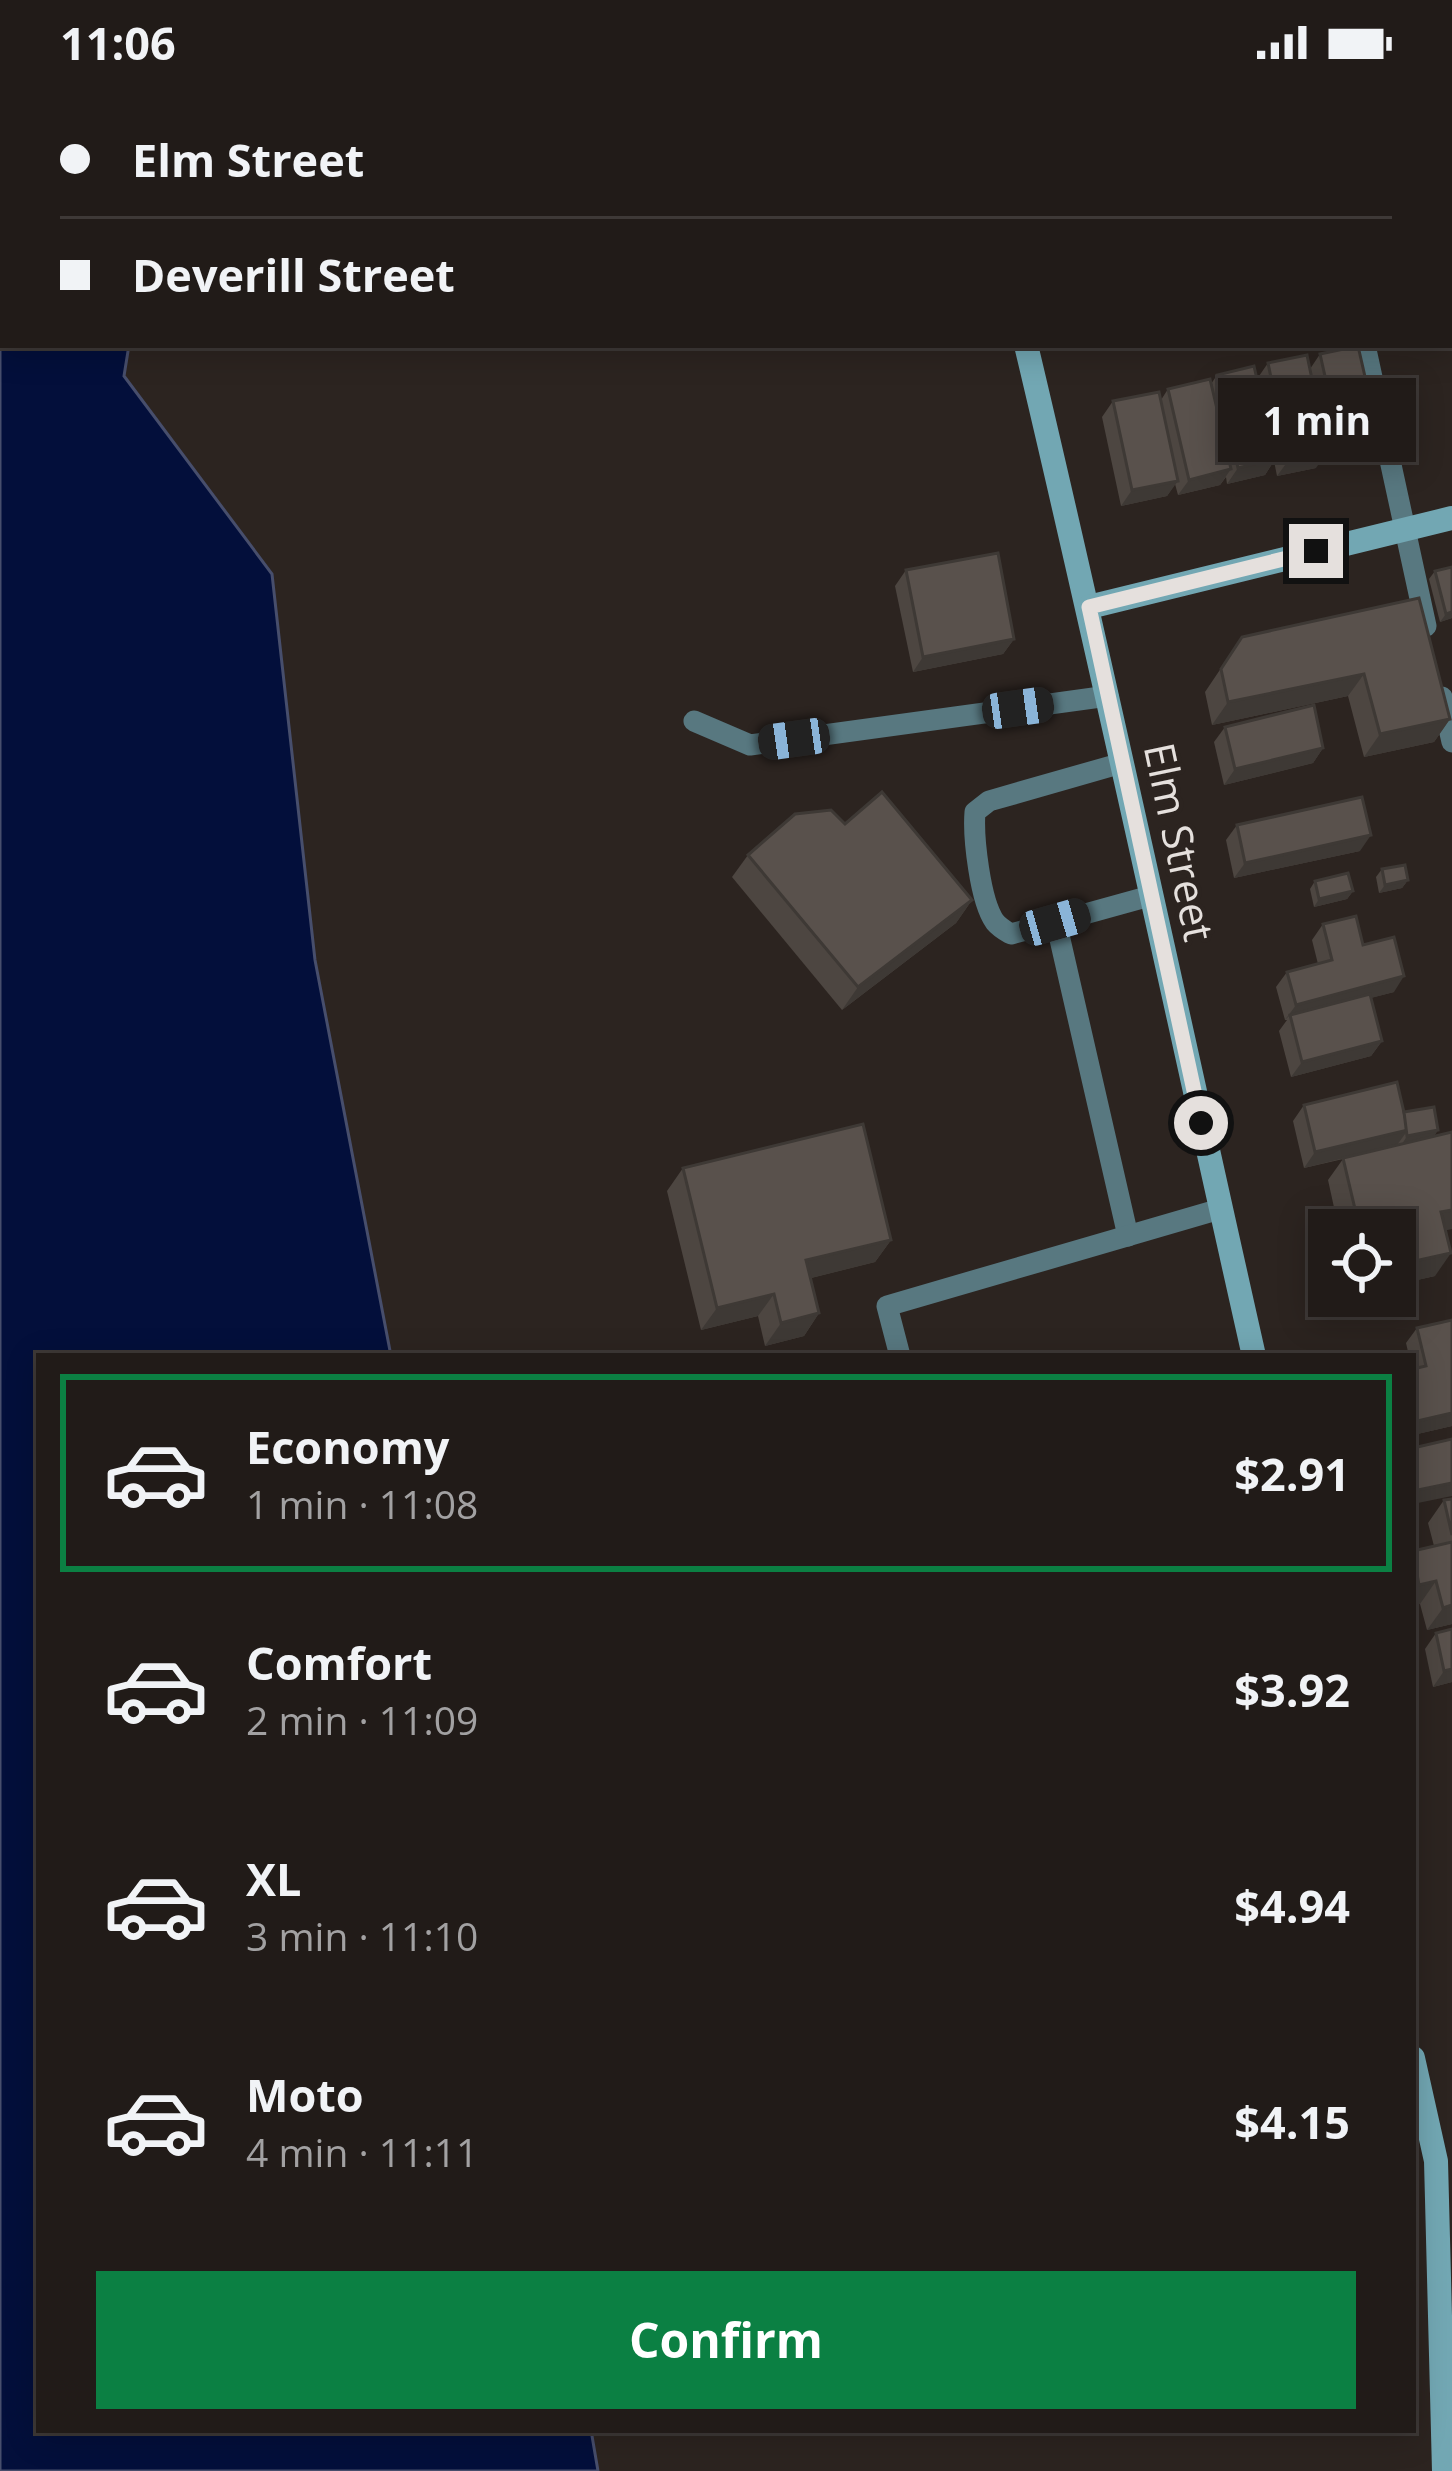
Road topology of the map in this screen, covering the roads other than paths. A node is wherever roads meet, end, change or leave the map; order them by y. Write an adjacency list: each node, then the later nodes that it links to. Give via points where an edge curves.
1 (1027, 348): 5 (main road, Elm Street)
2 (1366, 348): 4 (lane)
3 (1452, 518): 4 (main road)
4 (1405, 529): 5 (main road); 6 (lane)
5 (1089, 607): 8 (main road, Elm Street)
6 (1428, 638)
7 (1438, 680): 10 (lane)
8 (1108, 696): 9 (lane, via 749,745); 11 (main road, Elm Street)
9 (694, 721)
10 (1452, 742)
11 (1122, 763): 12 (main road, Elm Street); 13 (lane, via 989,801 975,812 997,926 1011,934)
12 (1150, 896): 13 (lane); 14 (main road, Elm Street)
13 (1055, 922): 15 (lane)
14 (1220, 1209): 15 (lane); 17 (main road, Elm Street)
15 (1128, 1236): 16 (lane, via 887,1306)
16 (899, 1353)
17 (1253, 1353)
18 (1416, 2086): 19 (main road, via 1436,2161)
19 (1444, 2471)

